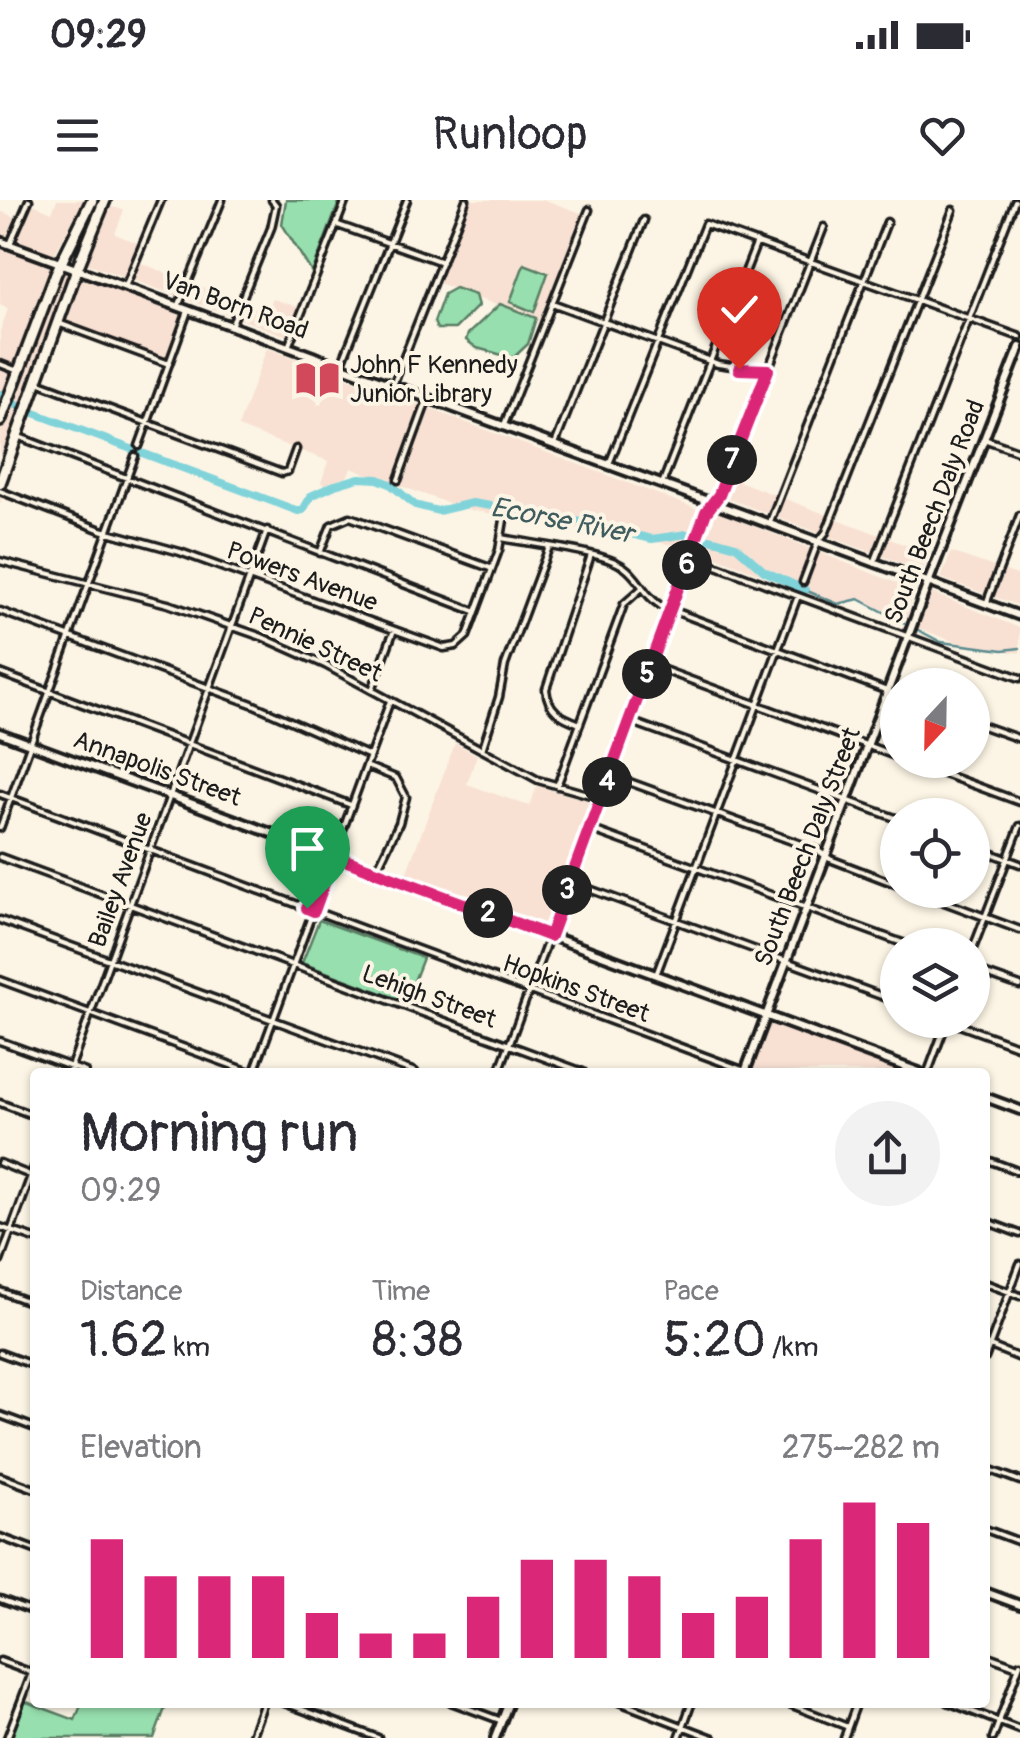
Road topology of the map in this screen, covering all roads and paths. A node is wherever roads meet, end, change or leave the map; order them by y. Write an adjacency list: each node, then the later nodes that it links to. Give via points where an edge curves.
1 (29, 200): 19 (street)
2 (92, 200): 23 (main road)
3 (105, 200): 24 (main road)
4 (161, 200): 26 (street)
5 (222, 200): 29 (street)
6 (346, 200): 15 (street)
7 (407, 200): 20 (street)
8 (466, 200): 22 (street)
9 (1015, 201): 32 (street)
10 (274, 202): 35 (street, via 271,228)
11 (589, 210): 28 (street)
12 (953, 210): 27 (street)
13 (644, 220): 34 (street)
14 (887, 222): 25 (street)
15 (337, 224): 20 (street); 39 (street)
16 (824, 227): 21 (street)
17 (0, 241): 19 (main road, Van Born Road)
18 (758, 242): 21 (street); 38 (street, via 706,224); 41 (street)
19 (10, 244): 23 (main road, Van Born Road)
20 (390, 244): 22 (street); 44 (street)
21 (811, 261): 25 (street); 45 (street)
22 (442, 262): 47 (street)
23 (61, 263): 24 (main road, Van Born Road); 31 (main road)
24 (76, 269): 26 (main road, Van Born Road); 33 (main road)
25 (864, 280): 27 (street); 69 (street)
26 (125, 288): 29 (main road, Van Born Road)
27 (918, 300): 32 (street); 73 (street)
28 (552, 303): 34 (street); 52 (street)
29 (178, 307): 30 (main road, Van Born Road)
30 (188, 311): 35 (main road, Van Born Road); 43 (street)
31 (41, 312): 33 (main road, via 51,311); 36 (main road)
32 (969, 319): 37 (street); 79 (street)
33 (58, 322): 43 (street); 48 (main road)
34 (604, 322): 38 (street); 55 (street)
35 (230, 326): 39 (main road, Van Born Road)
36 (35, 328): 46 (main road); 48 (main road, via 19,385 22,392)
37 (1020, 337)
38 (657, 342): 41 (street); 60 (street)
39 (288, 347): 44 (main road, Van Born Road)
40 (1020, 347): 54 (main road, South Beech Daly Road)
41 (710, 362): 45 (street); 64 (street)
42 (0, 364): 46 (street)
43 (169, 364): 51 (street)
44 (340, 366): 47 (main road, Van Born Road)
45 (768, 370): 66 (street)
46 (18, 371): 50 (main road)
47 (393, 385): 49 (main road, Van Born Road)
48 (34, 386): 51 (street); 53 (main road)
49 (428, 398): 52 (main road, Van Born Road); 62 (street)
50 (0, 421)
51 (147, 423): 56 (street); 57 (street, via 286,473)
52 (504, 425): 55 (main road, Van Born Road)
53 (17, 436): 61 (street); 63 (main road)
54 (984, 439): 58 (street); 83 (main road, South Beech Daly Road)
55 (555, 444): 60 (main road, Van Born Road)
56 (139, 446)
57 (296, 450)
58 (1020, 452)
59 (135, 456): 61 (street)
60 (609, 464): 64 (main road, Van Born Road)
61 (127, 478): 70 (street); 71 (street)
62 (398, 480)
63 (0, 482)
64 (662, 484): 66 (main road, Van Born Road)
65 (0, 491): 71 (street, Powers Avenue)
66 (713, 502): 69 (main road, Van Born Road); 77 (street)
67 (505, 514): 72 (street, Powers Avenue)
68 (1020, 515): 87 (street)
69 (769, 524): 73 (main road, Van Born Road)
70 (267, 530): 75 (street); 81 (street, Bailey Avenue)
71 (108, 532): 81 (street, Powers Avenue); 84 (street)
72 (502, 538): 74 (street); 80 (street, Powers Avenue)
73 (818, 542): 79 (main road, Van Born Road); 82 (street)
74 (549, 547): 76 (street); 116 (street)
75 (320, 552): 80 (street, via 331,525 350,517); 90 (street)
76 (592, 555): 85 (street, via 623,566); 109 (street, via 546,686 558,715)
77 (690, 556): 86 (street); 88 (street)
78 (0, 561): 84 (street, Pennie Street)
79 (874, 562): 83 (main road, Van Born Road)
80 (492, 569): 90 (street, Powers Avenue)
81 (250, 578): 92 (street, Bailey Avenue); 94 (street, Powers Avenue)
82 (803, 582)
83 (928, 583): 87 (main road, Van Born Road); 93 (main road, South Beech Daly Road)
84 (89, 584): 92 (street, Pennie Street); 95 (street)
85 (642, 588): 88 (street); 109 (street, via 624,604)
86 (798, 596): 93 (street); 96 (street)
87 (986, 604): 91 (main road, Van Born Road)
88 (670, 610): 96 (street); 97 (street)
89 (0, 611): 95 (street)
90 (476, 611): 94 (street, Powers Avenue, via 465,639 453,647)
91 (1020, 616)
92 (232, 626): 101 (street, Bailey Avenue); 103 (street, Pennie Street)
93 (911, 629): 98 (main road, South Beech Daly Road); 100 (street)
94 (394, 630): 103 (street)
95 (70, 636): 101 (street); 104 (street)
96 (778, 650): 102 (street); 106 (street)
97 (650, 666): 106 (street); 108 (street)
98 (897, 668)
99 (0, 672): 104 (street)
100 (1020, 678)
101 (209, 688): 113 (street, Bailey Avenue); 118 (street)
102 (880, 688)
103 (372, 690): 105 (street, Pennie Street)
104 (50, 691): 113 (street); 114 (street)
105 (391, 700): 116 (street, Pennie Street); 118 (street)
106 (757, 705): 115 (street); 119 (street)
107 (880, 712): 115 (main road, South Beech Daly Street)
108 (630, 721): 119 (street); 121 (street)
109 (580, 724): 123 (street)
110 (990, 728): 112 (street)
111 (0, 732): 114 (main road, Annapolis Street)
112 (1020, 739)
113 (190, 742): 125 (street, Bailey Avenue); 130 (street)
114 (30, 744): 125 (main road, Annapolis Street); 126 (street)
115 (867, 746): 117 (street); 128 (main road, South Beech Daly Street)
116 (482, 750): 123 (street, Pennie Street)
117 (880, 751)
118 (370, 756): 120 (street)
119 (736, 760): 128 (street); 132 (street)
120 (366, 766): 130 (street); 144 (street, via 396,778 406,797)
121 (610, 774): 127 (street); 132 (street)
122 (955, 778): 129 (street)
123 (557, 786): 127 (street, Pennie Street)
124 (0, 794): 126 (street, Hopkins Street)
125 (170, 795): 136 (street, Bailey Avenue); 139 (main road, Annapolis Street)
126 (11, 798): 134 (street); 136 (street, Hopkins Street)
127 (601, 798): 135 (street)
128 (846, 800): 131 (street); 138 (main road, South Beech Daly Street)
129 (1020, 802)
130 (352, 806): 139 (street)
131 (880, 812)
132 (716, 814): 138 (street); 143 (street)
133 (1020, 826): 141 (street)
134 (0, 828)
135 (590, 829): 143 (street); 146 (street)
136 (150, 850): 147 (street, Bailey Avenue); 150 (street, Hopkins Street)
137 (990, 852): 141 (street)
138 (826, 855): 145 (street); 148 (main road, South Beech Daly Street)
139 (334, 856): 144 (main road, Annapolis Street); 150 (street)
140 (0, 857): 147 (street, Lehigh Street)
141 (1008, 859): 142 (street); 151 (street)
142 (1020, 864)
143 (696, 867): 148 (street); 153 (street)
144 (376, 871): 157 (main road, Annapolis Street)
145 (880, 877)
146 (570, 882): 153 (street); 157 (street)
147 (130, 905): 158 (street, Bailey Avenue); 160 (street, Lehigh Street)
148 (806, 908): 156 (street); 159 (main road, South Beech Daly Street)
149 (961, 908): 151 (street)
150 (314, 911): 160 (street); 165 (street, Hopkins Street)
151 (986, 917): 154 (street); 155 (street)
152 (0, 920): 158 (street)
153 (677, 921): 159 (street); 161 (street)
154 (981, 928)
155 (1020, 930)
156 (880, 935)
157 (550, 936): 161 (main road, Annapolis Street); 165 (street)
158 (111, 960): 167 (street, Bailey Avenue); 169 (street)
159 (786, 961): 166 (street); 168 (main road, South Beech Daly Street)
160 (294, 966): 169 (street); 173 (street, Lehigh Street)
161 (656, 975): 168 (main road, Annapolis Street)
162 (990, 975): 164 (street)
163 (0, 980): 167 (street)
164 (1020, 986)
165 (529, 991): 173 (street); 182 (street, Hopkins Street)
166 (880, 995)
167 (92, 1014): 176 (street, Bailey Avenue); 177 (street)
168 (766, 1016): 183 (main road); 184 (main road, Annapolis Street)
169 (273, 1020): 178 (street); 179 (street)
170 (990, 1036): 174 (street)
171 (940, 1038): 185 (street)
172 (0, 1041): 175 (street)
173 (509, 1046): 180 (street); 181 (street, Lehigh Street)
174 (1020, 1047)
175 (65, 1068)
176 (71, 1068)
177 (241, 1068)
178 (254, 1068)
179 (400, 1068)
180 (501, 1068)
181 (572, 1068)
182 (734, 1068)
183 (746, 1068)
184 (908, 1068)
185 (929, 1068)
186 (990, 1099): 188 (main road)
187 (0, 1103): 189 (street)
188 (1020, 1110)
189 (30, 1114)
190 (990, 1161): 192 (street)
191 (0, 1163): 193 (street)
192 (1020, 1172)
193 (30, 1175)
194 (30, 1184): 197 (street)
195 (990, 1223): 198 (street)
196 (0, 1227): 197 (street)
197 (11, 1231): 199 (street); 200 (street)
198 (1020, 1234)
199 (30, 1237)
200 (0, 1261)
201 (1020, 1264): 204 (street)
202 (990, 1286): 204 (street)
203 (0, 1290): 206 (street)
204 (1010, 1292): 205 (street); 207 (street)
205 (1020, 1296)
206 (30, 1302)
207 (990, 1338)
208 (990, 1346): 210 (street)
209 (0, 1353): 211 (street)
210 (1020, 1358)
211 (30, 1364)
212 (0, 1415): 213 (street)
213 (30, 1426)
214 (990, 1470): 216 (street)
215 (0, 1476): 217 (street)
216 (1020, 1481)
217 (30, 1486)
218 (990, 1531): 220 (street)
219 (0, 1537): 221 (street)
220 (1020, 1542)
221 (30, 1548)
222 (990, 1594): 224 (main road)
223 (0, 1599): 225 (street)
224 (1020, 1605)
225 (30, 1610)
226 (990, 1657): 228 (street)
227 (0, 1661): 229 (street)
228 (1020, 1667): 241 (street)
229 (30, 1673)
230 (30, 1680): 245 (street)
231 (262, 1708): 246 (street)
232 (298, 1708): 247 (street)
233 (466, 1708): 240 (street)
234 (507, 1708): 240 (main road)
235 (634, 1708): 242 (street)
236 (690, 1708): 242 (street)
237 (799, 1708): 243 (street)
238 (855, 1708): 243 (street)
239 (963, 1708): 241 (street)
240 (502, 1721): 248 (main road)
241 (999, 1722): 244 (street); 252 (street)
242 (683, 1727): 249 (street); 250 (street)
243 (848, 1727): 251 (street)
244 (1020, 1730)
245 (6, 1738)
246 (251, 1738)
247 (378, 1738)
248 (496, 1738)
249 (679, 1738)
250 (713, 1738)
251 (844, 1738)
252 (993, 1738)

